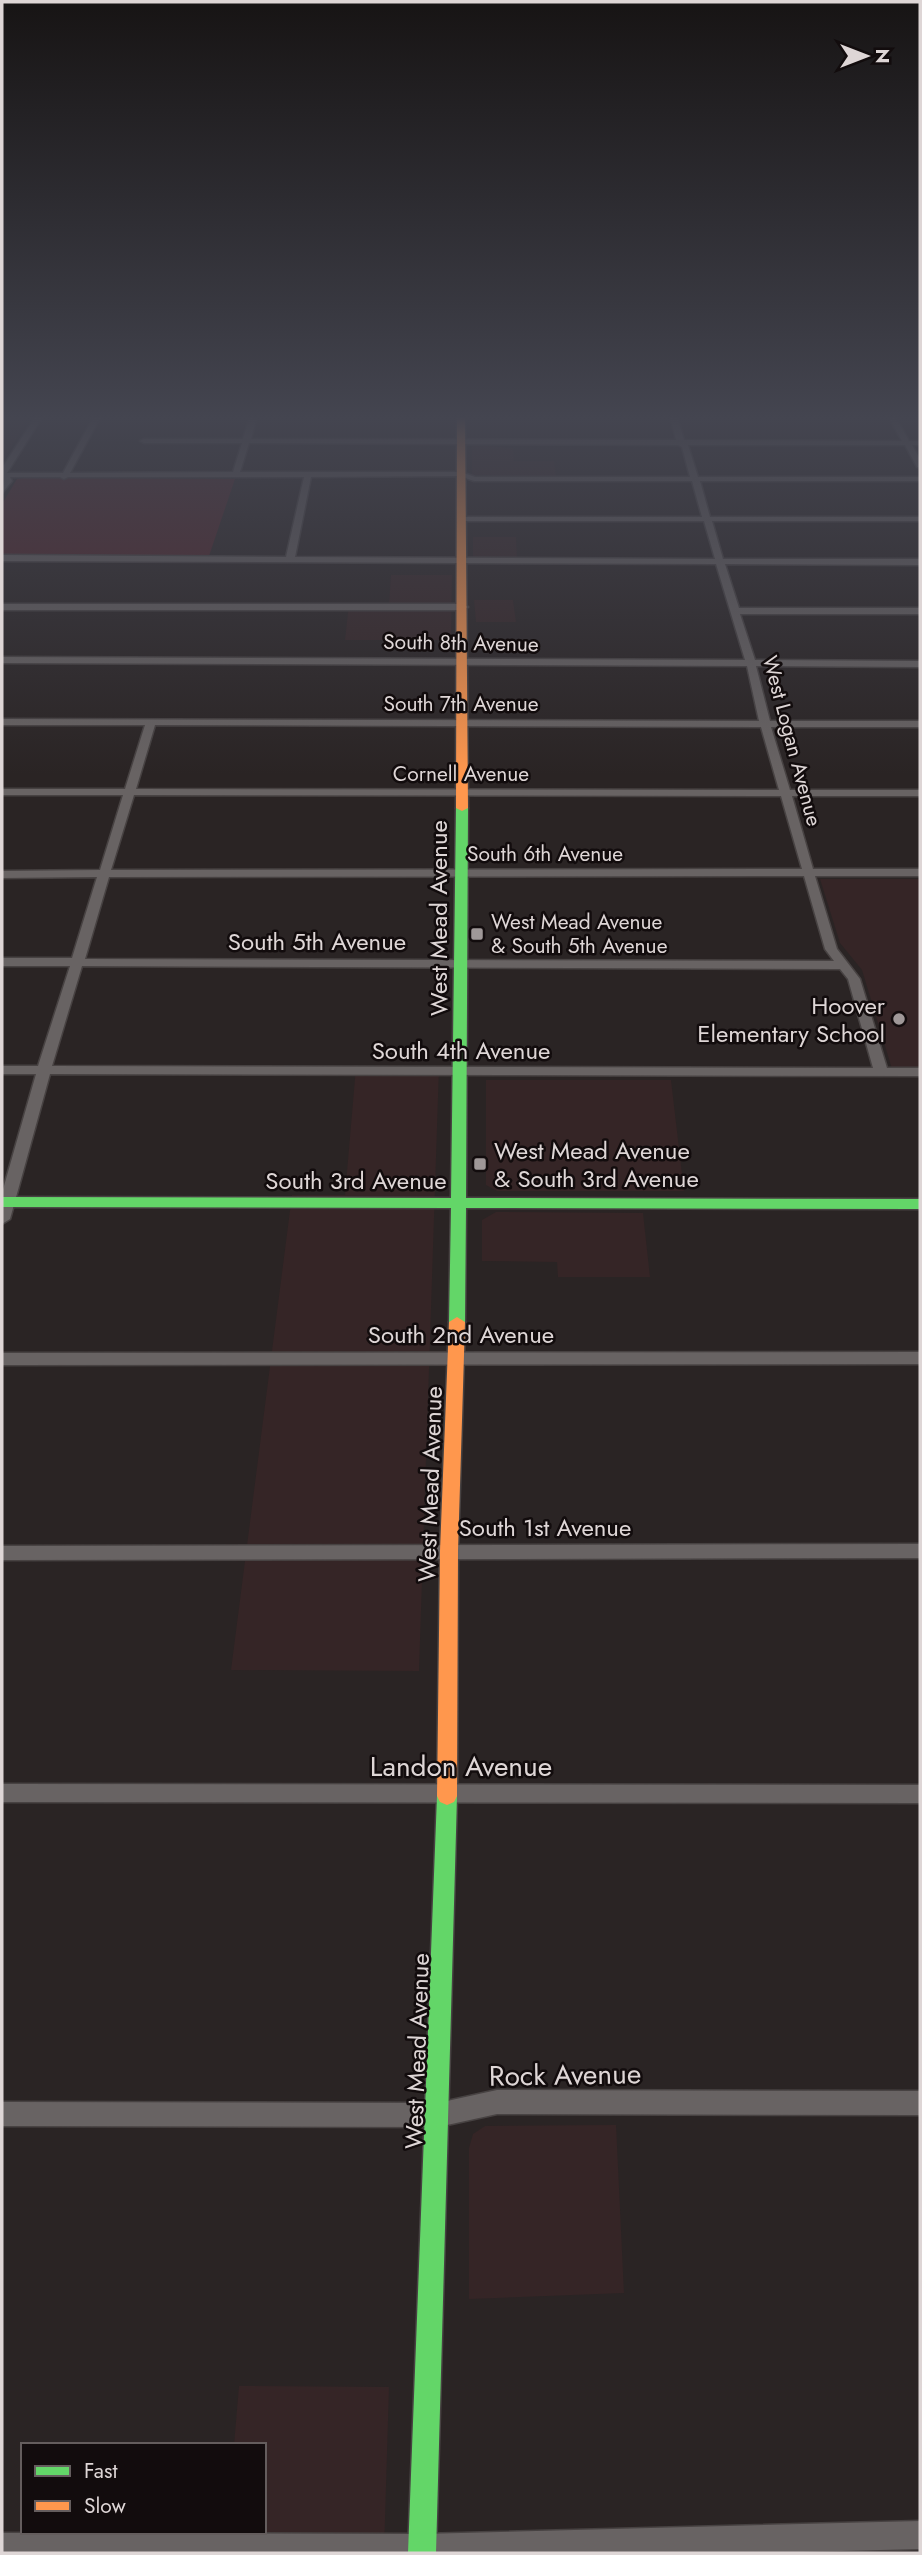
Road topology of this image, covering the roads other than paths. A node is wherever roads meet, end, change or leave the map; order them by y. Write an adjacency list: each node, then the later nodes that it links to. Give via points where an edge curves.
1 (295, 535): 5 (street)
2 (462, 535): 6 (street, West Mead Avenue)
3 (713, 535): 7 (street, West Logan Avenue)
4 (2, 558): 5 (street)
5 (290, 558): 6 (street)
6 (462, 561): 7 (street); 10 (street, West Mead Avenue)
7 (722, 562): 8 (street); 11 (street, West Logan Avenue)
8 (920, 562)
9 (2, 607): 10 (street)
10 (463, 607): 14 (street, West Mead Avenue)
11 (735, 611): 12 (street); 15 (street, West Logan Avenue)
12 (920, 611)
13 (2, 660): 14 (street, South 8th Avenue)
14 (461, 662): 15 (street, South 8th Avenue); 19 (street, West Mead Avenue)
15 (751, 664): 16 (street, South 8th Avenue); 20 (street, West Logan Avenue)
16 (920, 664)
17 (2, 722): 18 (street, South 7th Avenue)
18 (151, 722): 19 (street, South 7th Avenue); 23 (street)
19 (462, 723): 20 (street, South 7th Avenue); 24 (street, West Mead Avenue)
20 (765, 723): 21 (street, South 7th Avenue); 25 (street, West Logan Avenue)
21 (920, 724)
22 (2, 792): 23 (street, Cornell Avenue)
23 (128, 793): 24 (street, Cornell Avenue); 31 (street)
24 (461, 793): 25 (street, Cornell Avenue); 29 (street, West Mead Avenue)
25 (787, 793): 26 (street, Cornell Avenue); 27 (street, West Logan Avenue)
26 (920, 793)
27 (808, 872): 28 (street, South 6th Avenue); 29 (street, South 6th Avenue); 35 (street, West Logan Avenue, via 831,949)
28 (920, 872)
29 (462, 873): 31 (street, South 6th Avenue); 34 (street, West Mead Avenue)
30 (2, 874): 31 (street, South 6th Avenue)
31 (105, 874): 33 (street)
32 (2, 962): 33 (street, South 5th Avenue)
33 (76, 962): 34 (street, South 5th Avenue); 37 (street)
34 (462, 965): 35 (street, South 5th Avenue); 40 (street, West Mead Avenue)
35 (842, 965): 38 (street, West Logan Avenue, via 854,979)
36 (2, 1070): 37 (street, South 4th Avenue)
37 (44, 1070): 40 (street, South 4th Avenue); 41 (street)
38 (881, 1072): 39 (street, South 4th Avenue); 40 (street, South 4th Avenue)
39 (920, 1072)
40 (460, 1073): 42 (street, West Mead Avenue)
41 (4, 1202): 42 (street, South 3rd Avenue); 44 (street)
42 (458, 1203): 43 (street, South 3rd Avenue); 47 (street, West Mead Avenue)
43 (920, 1204)
44 (2, 1219)
45 (920, 1358): 47 (street, South 2nd Avenue)
46 (2, 1359): 47 (street, South 2nd Avenue)
47 (457, 1359): 48 (street, West Mead Avenue)
48 (449, 1551): 49 (street, South 1st Avenue); 50 (street, South 1st Avenue); 52 (street, West Mead Avenue)
49 (920, 1551)
50 (2, 1553)
51 (2, 1793): 52 (street, Landon Avenue)
52 (447, 1793): 53 (street, Landon Avenue); 56 (street, West Mead Avenue)
53 (920, 1794)
54 (920, 2103): 56 (street, Rock Avenue, via 497,2102)
55 (2, 2114): 56 (street, Rock Avenue)
56 (438, 2115): 59 (street, West Mead Avenue)
57 (920, 2535): 59 (street)
58 (2, 2547): 59 (street)
59 (422, 2551)

